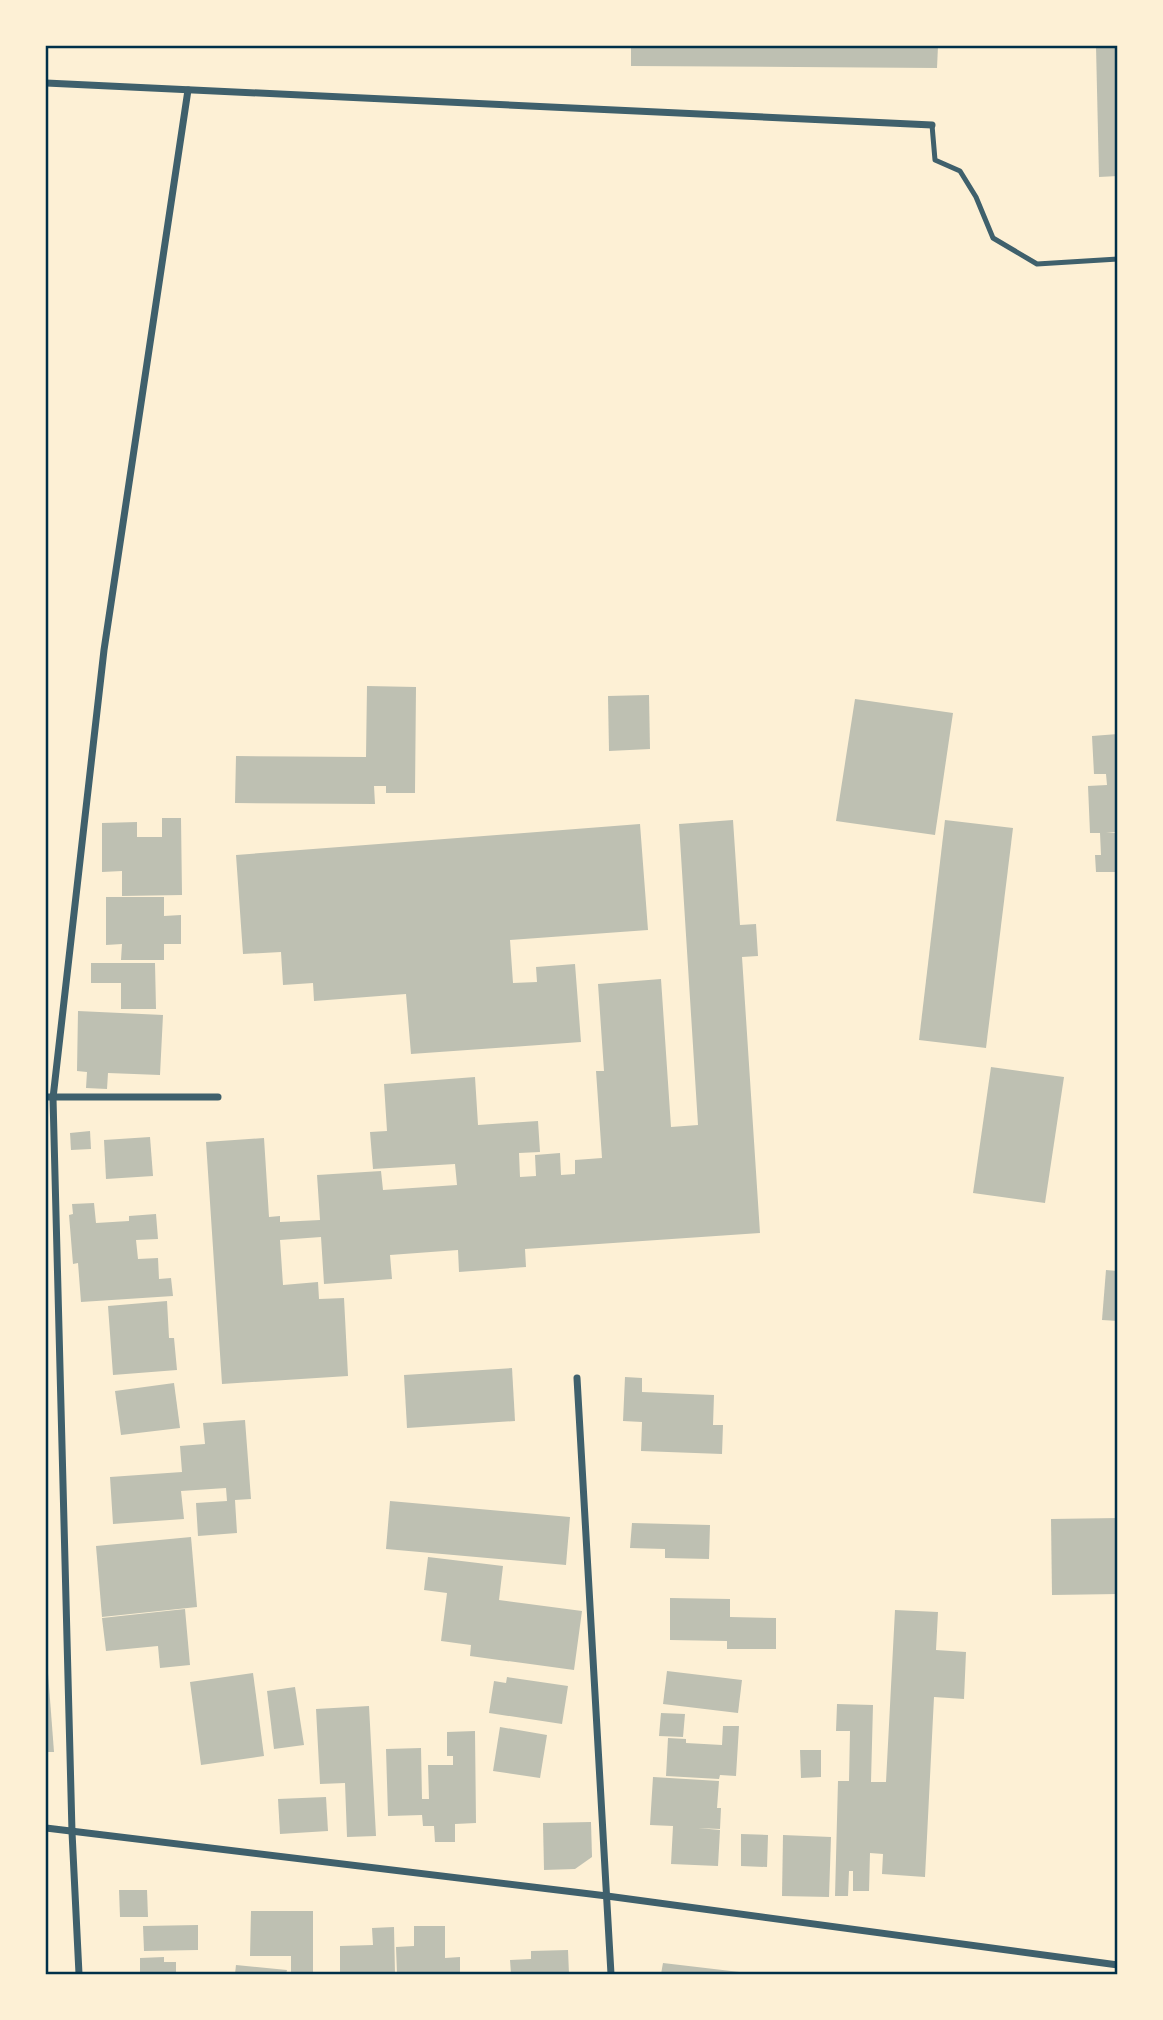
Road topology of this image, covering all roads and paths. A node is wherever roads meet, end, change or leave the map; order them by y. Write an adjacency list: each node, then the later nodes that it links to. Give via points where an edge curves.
1 (46, 83): 2 (street)
2 (188, 90): 3 (street); 5 (street, via 104,650)
3 (932, 125): 4 (lane, via 935,160 960,171 993,238 1037,264)
4 (1118, 259)
5 (49, 1097): 6 (street); 9 (street)
6 (218, 1097)
7 (577, 1378): 10 (street)
8 (46, 1828): 9 (street)
9 (72, 1832): 10 (street); 12 (street)
10 (607, 1896): 11 (street); 13 (street)
11 (1118, 1965)
12 (79, 1975)
13 (611, 1975)

